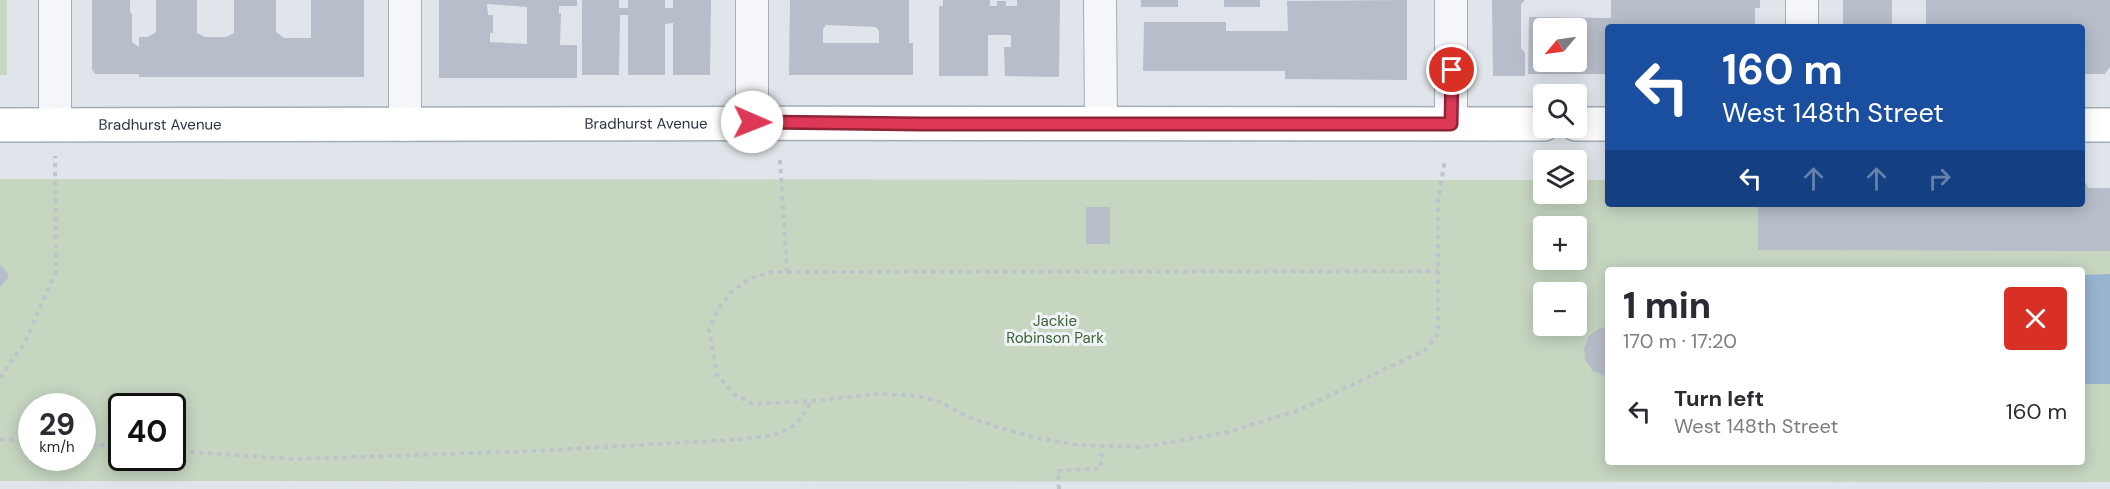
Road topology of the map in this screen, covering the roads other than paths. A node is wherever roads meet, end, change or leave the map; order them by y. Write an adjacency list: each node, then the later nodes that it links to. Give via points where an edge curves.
1 (55, 0): 15 (street)
2 (405, 0): 16 (street)
3 (752, 0): 8 (street)
4 (1100, 0): 9 (street)
5 (1451, 0): 10 (street)
6 (1802, 0): 7 (street)
7 (1802, 24)
8 (752, 122): 9 (street, Bradhurst Avenue); 16 (street, Bradhurst Avenue)
9 (1101, 124): 10 (street, Bradhurst Avenue)
10 (1451, 124): 11 (street, Bradhurst Avenue)
11 (1533, 124)
12 (1587, 124): 13 (street)
13 (1605, 124)
14 (0, 125): 15 (street, Bradhurst Avenue)
15 (55, 125): 16 (street, Bradhurst Avenue)
16 (405, 125)
17 (2085, 125): 18 (street)
18 (2110, 125)

